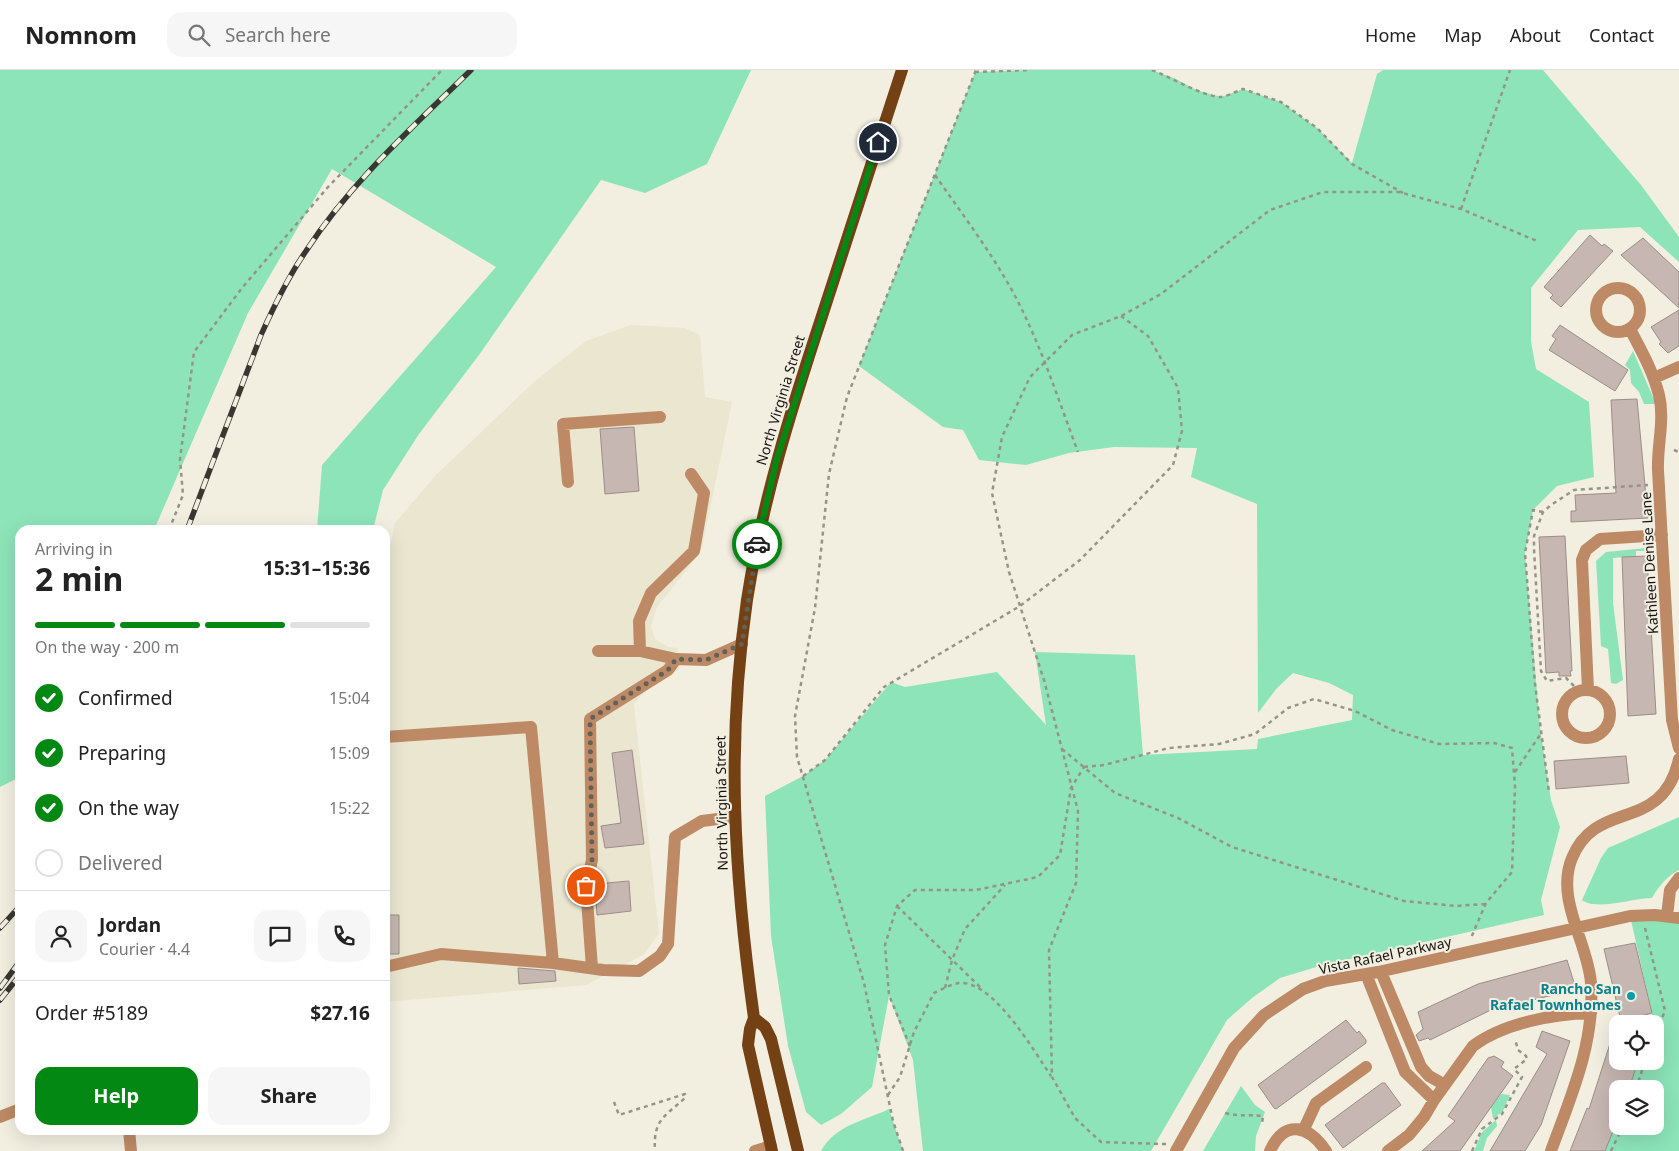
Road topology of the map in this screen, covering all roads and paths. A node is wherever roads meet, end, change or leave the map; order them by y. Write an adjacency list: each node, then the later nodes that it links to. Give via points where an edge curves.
1 (442, 70): 24 (path, via 328,187 242,288 194,352 180,459 183,496)
2 (902, 70): 27 (main road, North Virginia Street, via 776,462 755,557)
3 (1028, 70): 6 (path)
4 (1152, 70): 8 (path, via 1196,90 1222,97 1243,89 1280,102 1317,128 1352,164)
5 (1510, 70): 9 (path)
6 (976, 71): 7 (path)
7 (934, 174): 13 (path, via 1014,295); 40 (path, via 847,397 829,474 815,608 795,716 797,757)
8 (1407, 195): 9 (path); 11 (path, via 1399,192 1323,192 1270,210 1161,294)
9 (1461, 209): 10 (path)
10 (1537, 241)
11 (1121, 316): 13 (path, via 1072,335); 26 (path, via 1148,336 1178,388 1182,431 1173,465 1080,560)
12 (1630, 329): 15 (street, Kathleen Denise Lane)
13 (1045, 362): 18 (path); 26 (path, via 1030,377 1002,437 992,493)
14 (1679, 367): 15 (street)
15 (1654, 378): 22 (street, Kathleen Denise Lane, via 1662,417)
16 (660, 417): 21 (street, via 563,424)
17 (1674, 450): 19 (path)
18 (1078, 452)
19 (1679, 452)
20 (690, 474): 29 (street, via 704,493 694,551 651,593 638,621)
21 (568, 482)
22 (1659, 484): 23 (path, via 1574,490); 25 (street, Kathleen Denise Lane)
23 (1543, 512): 31 (path, via 1534,536 1541,671 1547,681 1566,678); 32 (path, via 1532,510 1525,553)
24 (171, 525)
25 (1662, 535): 31 (street, via 1600,539 1586,550 1582,560); 34 (street, Kathleen Denise Lane, via 1672,720)
26 (1020, 606): 35 (path, via 1044,680); 40 (path, via 884,687 825,760)
27 (742, 644): 30 (street, via 706,660); 43 (main road, North Virginia Street, via 735,728)
28 (598, 651): 29 (street)
29 (640, 651): 30 (street)
30 (676, 659): 55 (street, via 668,670 590,719 592,860 586,886)
31 (1583, 691)
32 (1541, 735): 39 (path); 42 (path)
33 (390, 737): 53 (street, via 531,727)
34 (1679, 742): 36 (street, Kathleen Denise Lane)
35 (1061, 748): 38 (path); 41 (path)
36 (1679, 748)
37 (1679, 759): 49 (street, via 1676,774 1658,800 1645,809 1596,826 1578,846 1568,874 1568,891)
38 (1084, 767): 39 (path, via 1169,748 1218,744 1255,734 1288,708 1314,698 1355,711 1392,730 1439,744 1494,743 1512,748); 41 (path); 46 (path, via 1115,793 1178,818 1232,847 1404,901 1456,906)
39 (1514, 774): 46 (path, via 1512,872)
40 (803, 776): 68 (path, via 864,983)
41 (1072, 788): 45 (path, via 1060,855 1038,877); 66 (path, via 1078,811 1076,882 1049,950)
42 (1549, 792)
43 (734, 817): 55 (street, via 702,821 675,837 668,944 660,956 639,971); 62 (main road, North Virginia Street, via 742,934)
44 (1679, 878): 48 (street, via 1670,890)
45 (1006, 884): 47 (path, via 976,890 915,890); 52 (path, via 965,929)
46 (1486, 904): 51 (path)
47 (896, 906): 52 (path); 64 (path, via 885,945 889,995)
48 (1673, 917): 49 (street, Vista Rafael Parkway, via 1630,916)
49 (1576, 927): 51 (street, Vista Rafael Parkway); 60 (street, via 1591,981)
50 (1645, 927): 61 (path, via 1665,1011)
51 (1465, 952): 56 (street, Vista Rafael Parkway)
52 (952, 960): 58 (path); 59 (path)
53 (553, 963): 54 (street, via 442,954); 55 (street)
54 (390, 966)
55 (592, 968)
56 (1380, 972): 57 (street, Vista Rafael Parkway); 67 (street, via 1421,1067)
57 (1366, 974): 69 (street, via 1405,1072); 78 (street, Vista Rafael Parkway, via 1325,981 1303,990 1264,1015 1234,1048)
58 (945, 989): 59 (path, via 960,983); 64 (path, via 934,993)
59 (982, 989): 66 (path, via 1009,1017)
60 (1591, 1013): 67 (street, via 1568,1013 1486,1036 1473,1046); 89 (street, via 1585,1056)
61 (1663, 1015)
62 (754, 1018): 79 (main road, North Virginia Street, via 748,1045); 83 (main road, via 766,1027 771,1039)
63 (1514, 1036): 88 (path, via 1518,1050 1527,1060 1514,1069 1522,1077 1502,1114 1482,1130)
64 (910, 1046): 68 (path, via 900,1077)
65 (1366, 1067): 75 (street, via 1316,1103)
66 (1052, 1077): 78 (path, via 1074,1118 1101,1142)
67 (1445, 1085): 69 (street)
68 (888, 1096): 84 (path)
69 (1434, 1100): 87 (street, via 1409,1135)
70 (614, 1102): 81 (path, via 619,1115 685,1094 685,1098 660,1118)
71 (15, 1111): 73 (street)
72 (1225, 1113): 74 (path, via 1244,1118 1263,1116)
73 (0, 1117)
74 (1262, 1124)
75 (1304, 1129): 85 (street, via 1287,1131 1275,1141); 86 (street, via 1316,1137)
76 (129, 1135): 80 (street)
77 (1619, 1135): 90 (path)
78 (1178, 1147)
79 (771, 1149): 82 (street)
80 (131, 1151)
81 (655, 1151)
82 (755, 1151)
83 (798, 1151)
84 (903, 1151)
85 (1270, 1151)
86 (1326, 1151)
87 (1388, 1151)
88 (1472, 1151)
89 (1551, 1151)
90 (1612, 1151)

